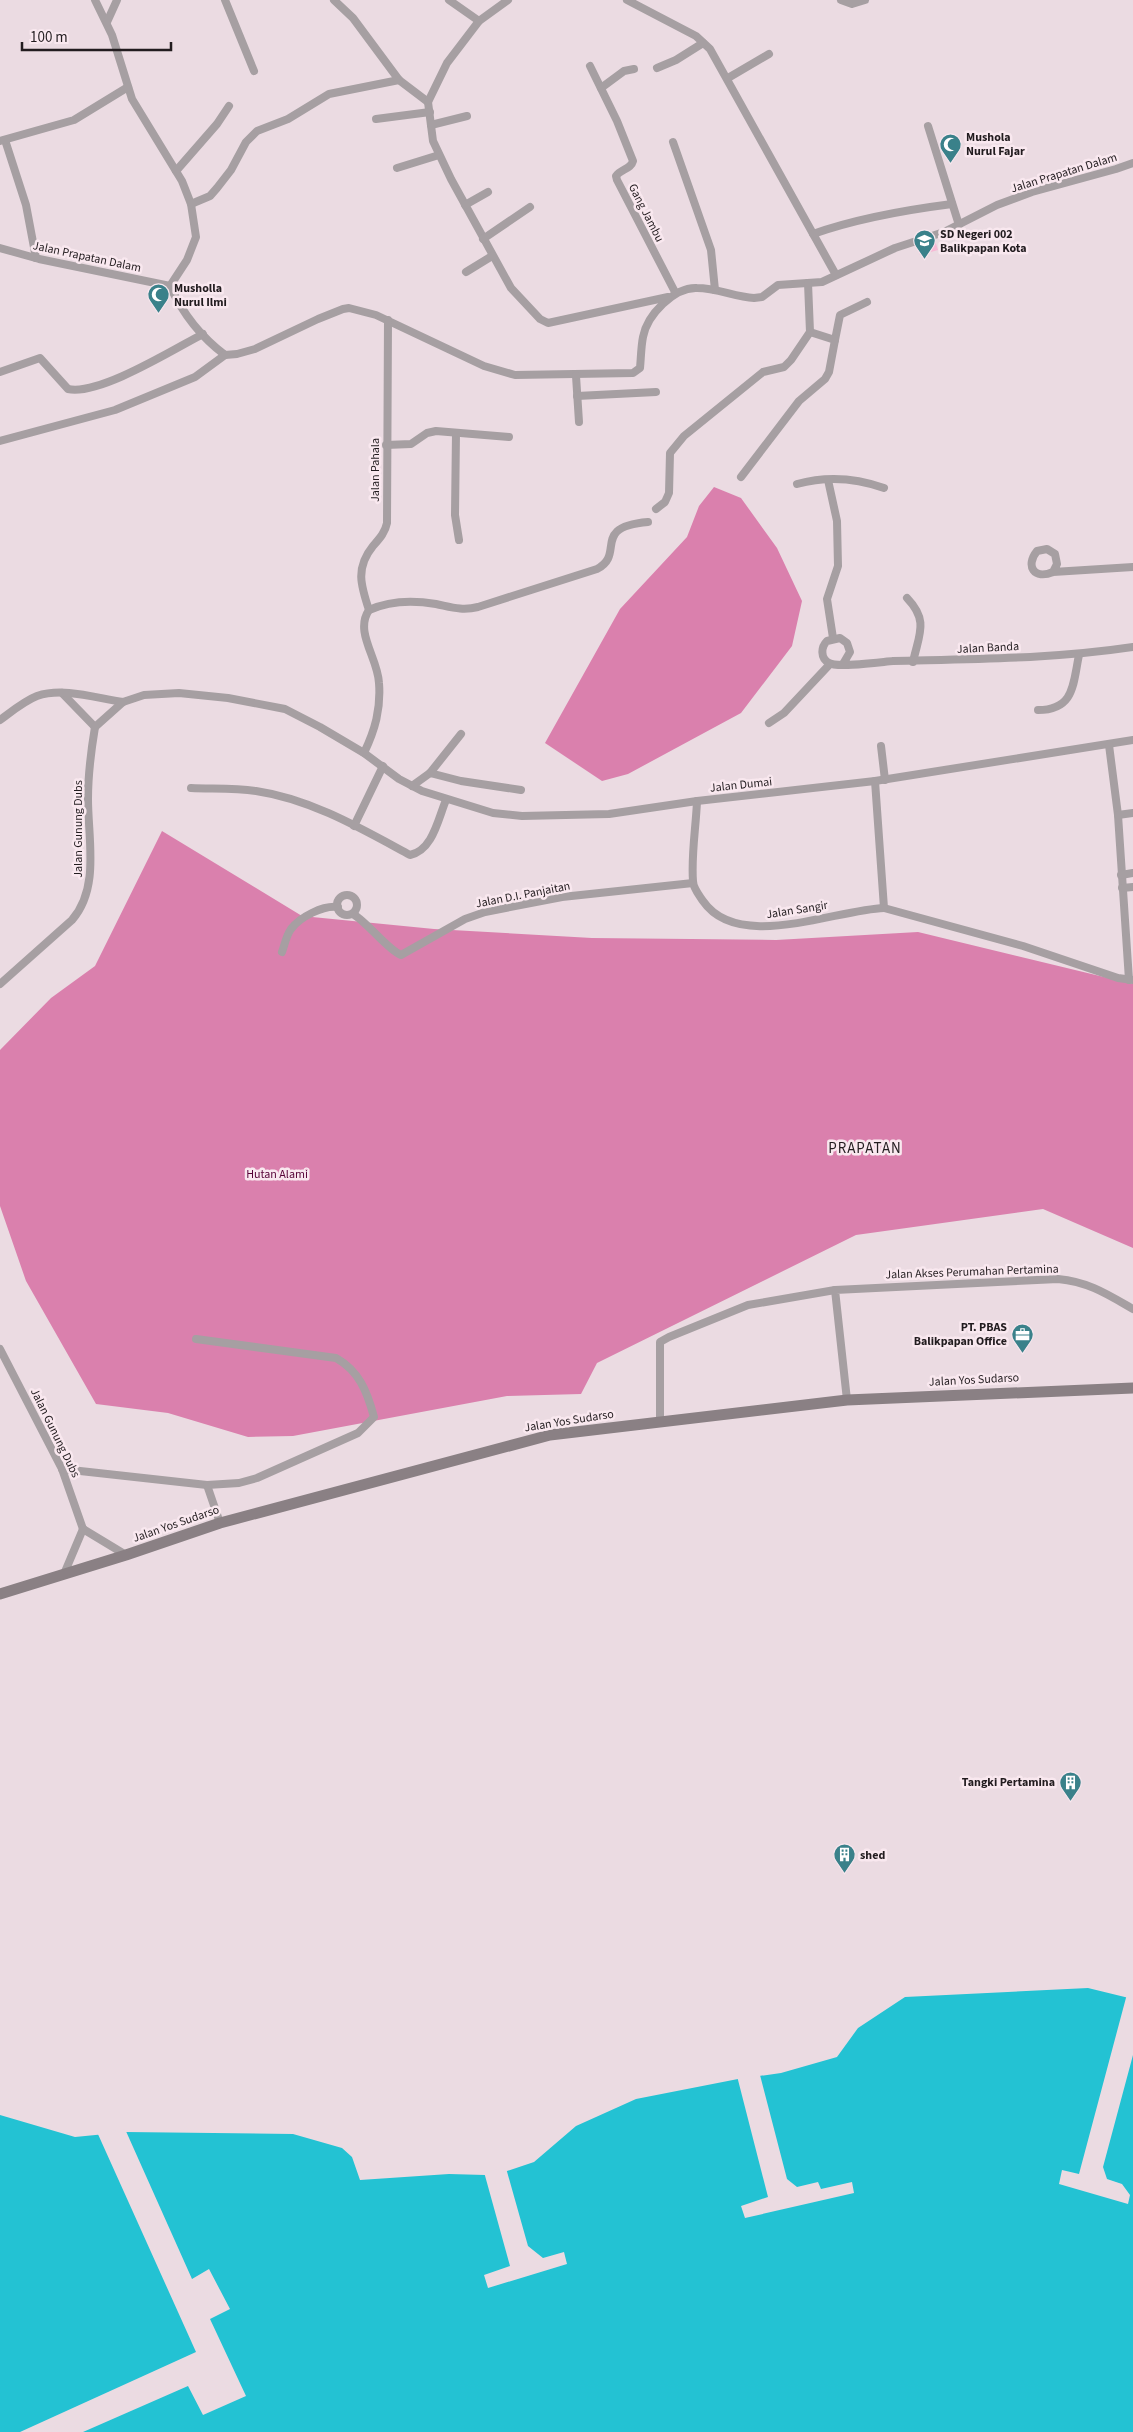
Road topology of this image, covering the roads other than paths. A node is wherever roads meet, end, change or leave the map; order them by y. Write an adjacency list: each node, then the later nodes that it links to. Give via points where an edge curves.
1 (95, 0): 11 (street)
2 (117, 0): 11 (street)
3 (225, 0): 17 (street)
4 (334, 0): 19 (street, via 353,18)
5 (449, 0): 10 (street)
6 (508, 0): 10 (street)
7 (627, 0): 12 (street)
8 (841, 0): 9 (street, via 852,4)
9 (865, 0)
10 (479, 21): 22 (street, via 447,63)
11 (107, 22): 20 (street)
12 (704, 43): 15 (street); 18 (street)
13 (769, 54): 18 (street)
14 (590, 66): 21 (street, Gang Jambu)
15 (657, 68)
16 (634, 69): 21 (street, via 624,71)
17 (254, 71)
18 (728, 78): 41 (street)
19 (399, 80): 22 (street); 36 (street, via 328,94 288,119 258,131 246,142 218,188 210,196)
20 (128, 87): 29 (street, via 74,120); 34 (street, via 146,125)
21 (601, 88): 51 (street, Gang Jambu, via 633,161 619,172 617,180)
22 (428, 102): 24 (street)
23 (230, 106): 34 (street)
24 (430, 112): 26 (street); 27 (street)
25 (467, 116): 27 (street)
26 (376, 119)
27 (431, 125): 31 (street)
28 (928, 126): 37 (street)
29 (3, 140): 45 (street, via 26,205)
30 (673, 142): 50 (street, via 711,250)
31 (439, 155): 33 (street); 38 (street)
32 (1133, 163): 40 (street, Jalan Prapatan Dalam, via 1032,192 997,205)
33 (397, 168)
34 (176, 171): 36 (street)
35 (488, 192): 38 (street)
36 (191, 204): 49 (street, via 196,237 187,260)
37 (952, 204): 40 (street); 41 (street, via 886,214)
38 (465, 205): 42 (street)
39 (530, 208): 42 (street)
40 (959, 225): 47 (street, Jalan Prapatan Dalam, via 895,248)
41 (812, 234): 47 (street)
42 (483, 239): 44 (street)
43 (0, 248): 45 (street, Jalan Prapatan Dalam)
44 (492, 256): 46 (street); 51 (street, Jalan Prapatan Dalam, via 511,288 540,319 548,323)
45 (36, 258): 49 (street, Jalan Prapatan Dalam)
46 (466, 272)
47 (836, 275): 48 (street, Jalan Prapatan Dalam)
48 (808, 284): 50 (street, Jalan Prapatan Dalam, via 778,285 762,297 754,298); 54 (street)
49 (170, 286): 55 (street, via 178,303)
50 (715, 290): 51 (street, Jalan Prapatan Dalam, via 685,288)
51 (671, 295): 59 (street, via 643,335 640,368 633,373 604,372)
52 (867, 302): 56 (street, via 840,315)
53 (388, 320): 57 (street, via 343,308 255,349); 59 (street, via 500,371 530,376); 66 (street, Jalan Pahala)
54 (810, 332): 56 (street); 71 (street, via 784,366 763,372 684,436 670,453 669,493 665,502)
55 (202, 334): 57 (street); 58 (street, via 121,376 82,390 68,389 40,358)
56 (835, 340): 67 (street, via 825,379 799,401)
57 (223, 356): 65 (street, via 195,377 115,410)
58 (0, 372)
59 (576, 376): 61 (street)
60 (656, 392): 61 (street)
61 (576, 396): 62 (street)
62 (579, 422)
63 (456, 432): 64 (street); 66 (street, via 432,432 411,444); 73 (street, via 455,515)
64 (509, 437)
65 (0, 441)
66 (386, 445): 77 (street, Jalan Pahala, via 386,529 360,568)
67 (741, 477)
68 (828, 480): 69 (street); 70 (street, via 861,481); 78 (street, via 837,521 838,566 827,598)
69 (797, 484)
70 (884, 488)
71 (656, 509)
72 (648, 522): 77 (street, via 618,530 606,565 478,607 458,610 402,601)
73 (459, 540)
74 (1133, 567): 75 (street)
75 (1053, 572)
76 (907, 598): 81 (street, via 917,609 922,627)
77 (370, 610): 94 (street, via 364,623 376,663 380,694 374,731)
78 (833, 638): 82 (street, via 824,644 822,651); 83 (street, via 844,640 849,648 849,657)
79 (1133, 647): 80 (street, Jalan Banda)
80 (1079, 655): 81 (street, Jalan Banda); 86 (street, via 1066,701 1048,710)
81 (913, 662): 83 (street, Jalan Banda)
82 (830, 664): 83 (street); 88 (street, via 784,712)
83 (843, 664)
84 (62, 693): 85 (street); 87 (street, via 34,697); 89 (street)
85 (122, 702): 89 (street); 94 (street, Jalan Dumai, via 144,695 179,693 285,709)
86 (1038, 710)
87 (0, 720)
88 (769, 723)
89 (95, 727): 117 (street, Jalan Gunung Dubs, via 89,781 90,879 86,899 72,920)
90 (461, 734): 96 (street)
91 (1133, 740): 92 (street, Jalan Dumai)
92 (1109, 745): 97 (street, Jalan Dumai); 105 (street, Jalan Sangir)
93 (881, 746): 97 (street)
94 (364, 753): 95 (street, Jalan Dumai)
95 (383, 766): 99 (street, Jalan Dumai); 106 (street)
96 (430, 773): 99 (street); 101 (street)
97 (885, 780): 98 (street, Jalan Dumai)
98 (876, 781): 103 (street, Jalan Dumai); 113 (street)
99 (412, 786): 102 (street, Jalan Dumai)
100 (191, 788): 106 (street, via 256,791 305,804)
101 (521, 790)
102 (446, 800): 103 (street, Jalan Dumai, via 493,812 540,817 609,814); 106 (street, via 427,846 420,853 410,855)
103 (697, 801): 109 (street)
104 (1133, 813): 105 (street)
105 (1118, 815): 108 (street, Jalan Sangir)
106 (354, 826)
107 (1133, 873): 108 (street)
108 (1121, 875): 111 (street, Jalan Sangir)
109 (693, 883): 113 (street, Jalan Sangir, via 706,905 720,916 755,927); 114 (street, Jalan D.I. Panjaitan, via 562,897 485,912 400,954)
110 (1133, 887): 111 (street)
111 (1122, 888): 116 (street, Jalan Sangir)
112 (338, 908): 114 (street, via 342,914); 114 (street, via 342,897 349,895 357,903); 115 (street, via 323,908 295,924)
113 (884, 908): 116 (street, Jalan Sangir)
114 (353, 914)
115 (282, 952)
116 (1131, 980)
117 (0, 984)
118 (835, 1290): 119 (street, Jalan Akses Perumahan Pertamina, via 1058,1279 1080,1281 1098,1288); 123 (street); 124 (street, Jalan Akses Perumahan Pertamina, via 748,1305 660,1342)
119 (1133, 1309)
120 (196, 1339): 126 (street, via 336,1358 359,1378 374,1417 358,1433 257,1478 240,1483)
121 (0, 1349): 125 (street, Jalan Gunung Dubs)
122 (1133, 1388): 123 (main road, Jalan Yos Sudarso)
123 (847, 1400): 124 (main road, Jalan Yos Sudarso)
124 (660, 1422): 127 (main road, Jalan Yos Sudarso, via 550,1436)
125 (62, 1469): 126 (street); 128 (street, Jalan Gunung Dubs)
126 (207, 1485): 127 (street)
127 (220, 1523): 129 (main road, Jalan Yos Sudarso)
128 (83, 1529): 129 (street); 130 (street)
129 (126, 1555): 130 (main road, Jalan Yos Sudarso)
130 (64, 1574): 131 (main road, Jalan Yos Sudarso)
131 (0, 1594)

